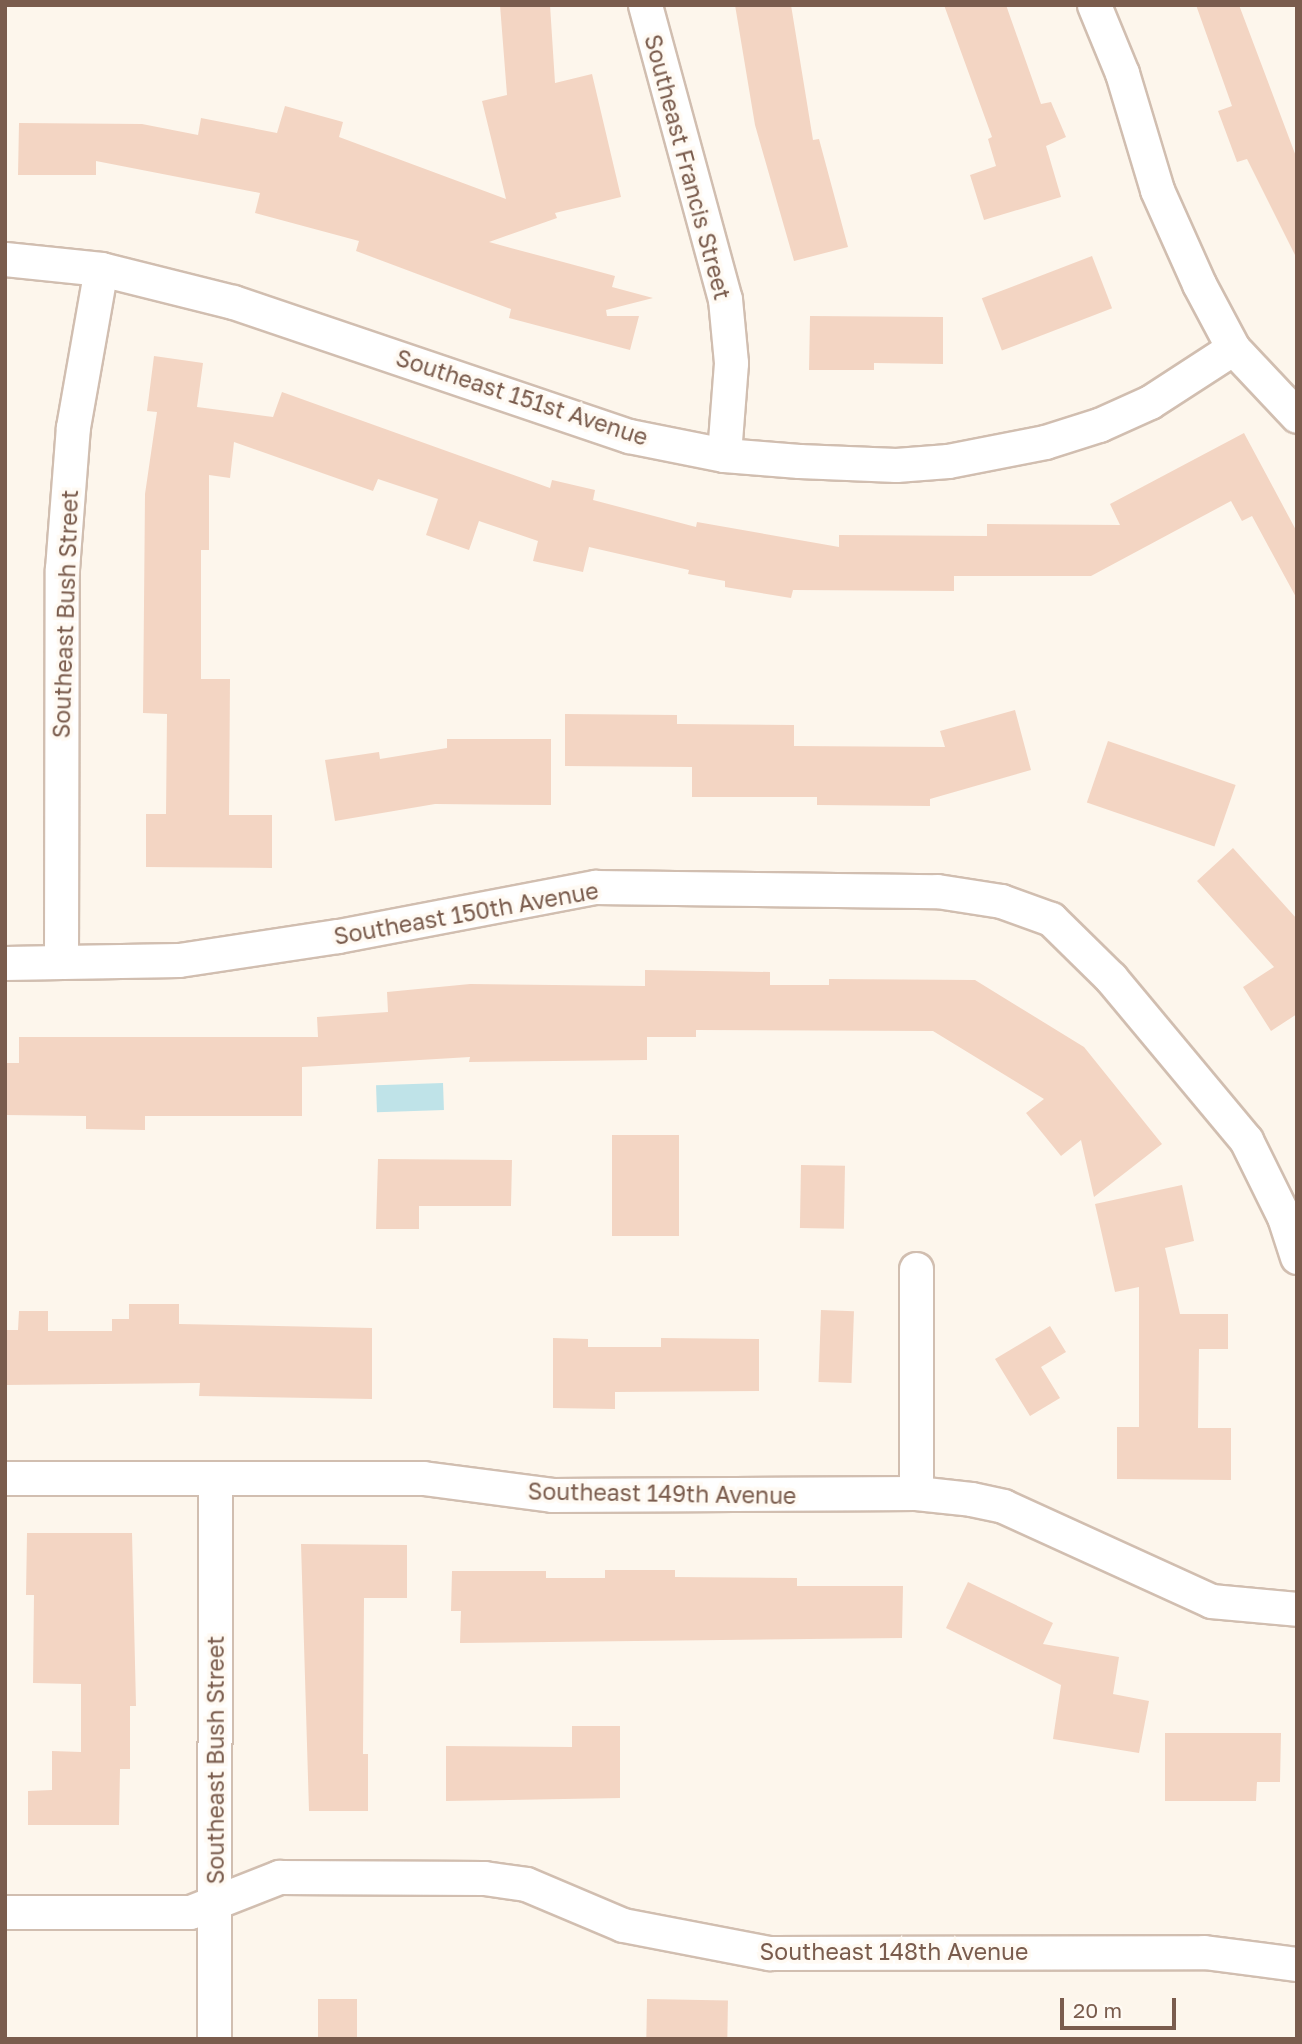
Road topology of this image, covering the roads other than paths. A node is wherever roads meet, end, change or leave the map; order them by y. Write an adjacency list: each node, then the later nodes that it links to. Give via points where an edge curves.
1 (645, 5): 7 (street, Southeast Francis Street, via 725,299 731,363)
2 (1094, 5): 5 (street, via 1122,73 1166,211)
3 (5, 259): 4 (street, Southeast 151st Avenue)
4 (101, 269): 7 (street, Southeast 151st Avenue, via 233,302 629,436); 8 (street, Southeast Bush Street, via 73,427 62,569)
5 (1233, 348): 6 (street); 7 (street, Southeast 151st Avenue, via 1150,402 1045,442 948,461 896,465)
6 (1297, 416)
7 (724, 455)
8 (61, 962): 9 (street, Southeast 150th Avenue); 10 (street, Southeast 150th Avenue, via 179,960 338,936 595,887 937,891 1001,901 1051,919 1111,978 1246,1140 1284,1217)
9 (5, 963)
10 (1297, 1257)
11 (916, 1269): 14 (street)
12 (5, 1478): 13 (street, Southeast 149th Avenue)
13 (215, 1480): 14 (street, Southeast 149th Avenue, via 423,1478 552,1495); 16 (street, Southeast Bush Street)
14 (916, 1493): 15 (street, Southeast 149th Avenue, via 1003,1506 1211,1601)
15 (1297, 1609)
16 (216, 1902): 17 (street, Southeast 148th Avenue, via 190,1912); 18 (street, Southeast 148th Avenue, via 279,1877 484,1878 526,1884 623,1924 769,1953 1204,1952); 19 (street, Southeast Bush Street)
17 (5, 1912)
18 (1297, 1964)
19 (214, 2039)

